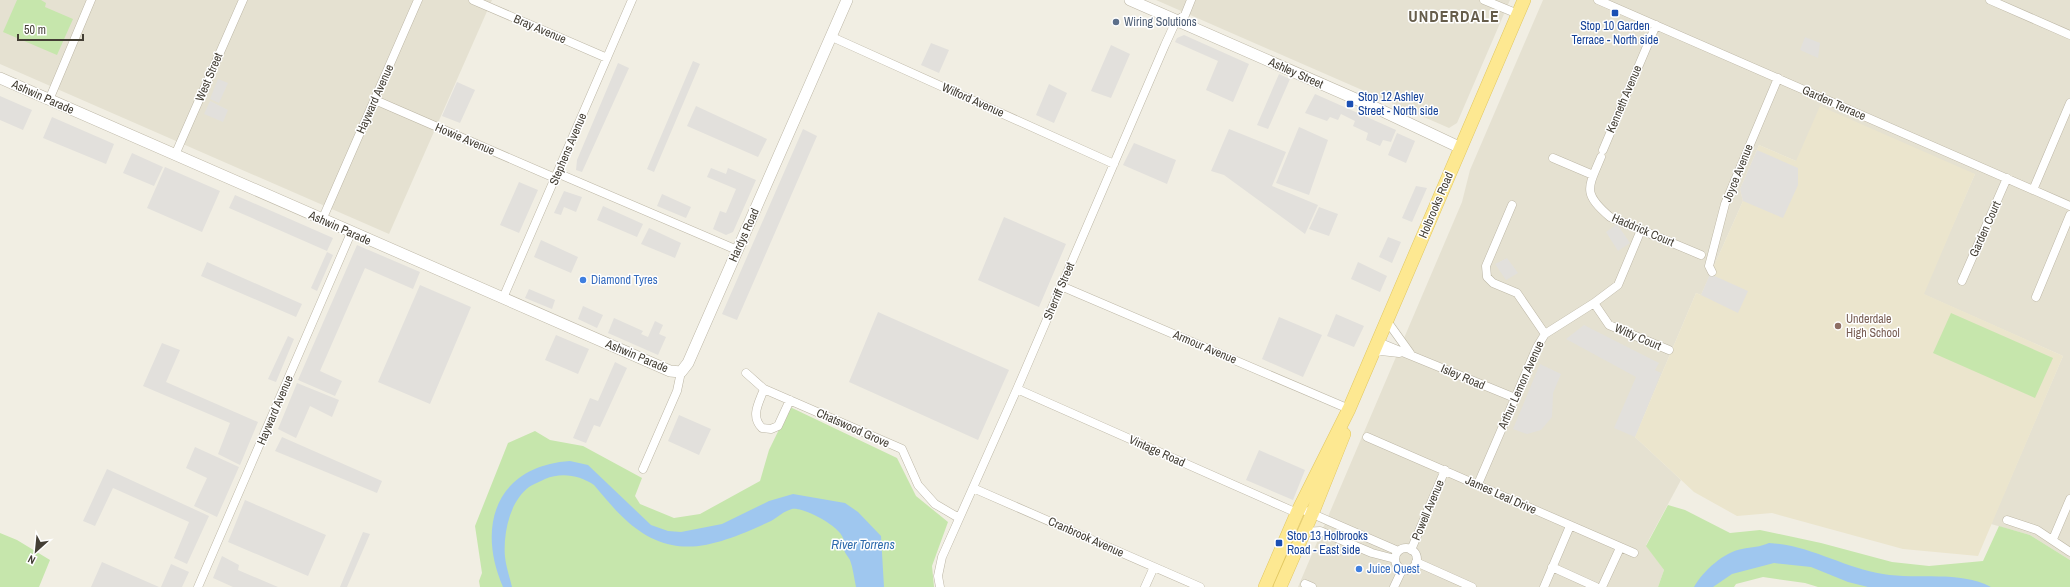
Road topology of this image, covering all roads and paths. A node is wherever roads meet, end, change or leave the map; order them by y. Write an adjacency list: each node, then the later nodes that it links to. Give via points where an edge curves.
1 (91, 0): 21 (street)
2 (243, 0): 26 (street, West Street)
3 (418, 0): 22 (street, Hayward Avenue)
4 (473, 0): 18 (street, Bray Avenue)
5 (632, 0): 18 (street, Stephens Avenue)
6 (847, 0): 17 (street, Hardys Road)
7 (1130, 0): 14 (street, Ashley Street)
8 (1191, 0): 14 (street, Sherriff Street, via 1185,16)
9 (1484, 0): 13 (street)
10 (1524, 0): 13 (main road, Holbrooks Road)
11 (1598, 0): 15 (street, Garden Terrace)
12 (1990, 0): 16 (street)
13 (1518, 14): 24 (main road, Holbrooks Road)
14 (1176, 20): 24 (street, Ashley Street); 28 (street, Sherriff Street)
15 (1656, 25): 20 (street, Garden Terrace); 25 (street, Kenneth Avenue)
16 (2070, 35)
17 (832, 37): 28 (street, Wilford Avenue); 39 (street, Hardys Road)
18 (607, 58): 30 (street, Stephens Avenue)
19 (0, 78): 21 (street, Ashwin Parade)
20 (1778, 78): 31 (street, Garden Terrace); 41 (street, Joyce Avenue, via 1725,204 1709,266)
21 (49, 100): 26 (street, Ashwin Parade)
22 (375, 100): 30 (street, Howie Avenue); 36 (street, Hayward Avenue)
23 (2070, 104): 32 (street)
24 (1461, 148): 47 (main road, Holbrooks Road)
25 (1602, 154): 29 (street, Haddrick Court)
26 (176, 155): 36 (street, Ashwin Parade)
27 (1553, 158): 29 (street)
28 (1114, 164): 43 (street, Sherriff Street)
29 (1593, 175): 37 (street, Haddrick Court, via 1589,185 1591,196 1600,208 1610,217)
30 (556, 176): 39 (street, Howie Avenue); 45 (street, Stephens Avenue)
31 (2007, 178): 32 (street, Garden Terrace); 42 (street, Garden Court)
32 (2034, 190): 34 (street, Garden Terrace)
33 (1512, 205): 48 (street, via 1486,266 1487,277 1493,283 1517,293)
34 (2070, 206)
35 (2070, 215): 44 (street)
36 (322, 220): 38 (street, Ashwin Parade)
37 (1641, 230): 40 (street, Haddrick Court); 46 (street, Arthur Lemon Avenue, via 1618,285)
38 (351, 233): 45 (street, Ashwin Parade); 81 (street, Hayward Avenue)
39 (737, 250): 52 (street, Hardys Road, via 688,363)
40 (1701, 255)
41 (1712, 272)
42 (1962, 281)
43 (1061, 286): 55 (street, Sherriff Street); 58 (street, Armour Avenue)
44 (2036, 297)
45 (503, 298): 52 (street, Ashwin Parade, via 670,371)
46 (1594, 303): 48 (street, Arthur Lemon Avenue); 50 (street, Witty Court, via 1609,324)
47 (1387, 322): 49 (main road, Holbrooks Road); 51 (street, Isley Road, via 1404,348)
48 (1545, 334): 56 (street, Arthur Lemon Avenue)
49 (1376, 347): 51 (street, Isley Road); 51 (street, Isley Road); 58 (main road, Holbrooks Road)
50 (1669, 350)
51 (1412, 355): 56 (street, Isley Road)
52 (681, 372): 60 (street, Hardys Road, via 677,391)
53 (746, 373): 54 (street, Chatswood Grove)
54 (764, 388): 57 (street, Chatswood Grove); 57 (street, via 755,413 756,422 762,428 771,429 778,426)
55 (1017, 389): 63 (street, Sherriff Street); 65 (street, Vintage Road)
56 (1515, 398): 62 (street, Arthur Lemon Avenue)
57 (790, 400): 67 (street, Chatswood Grove, via 902,449 918,485 935,504)
58 (1349, 409): 65 (main road, Holbrooks Road); 66 (main road, Holbrooks Road, via 1345,431)
59 (1368, 437): 61 (street, James Leal Drive)
60 (643, 469)
61 (1445, 470): 62 (street, James Leal Drive); 73 (street, Powell Avenue)
62 (1478, 484): 69 (street, James Leal Drive)
63 (973, 488): 67 (street, Sherriff Street); 78 (street, Cranbrook Avenue)
64 (2070, 499): 71 (street)
65 (1298, 510): 66 (street, Vintage Road); 85 (main road, Holbrooks Road)
66 (1312, 514): 70 (main road, Holbrooks Road); 76 (street, Vintage Road)
67 (959, 518): 82 (street, Sherriff Street, via 942,557 938,576)
68 (2007, 520): 71 (street, via 2034,528)
69 (1570, 526): 72 (street, James Leal Drive); 79 (street)
70 (1304, 532): 76 (street, via 1320,531 1372,553); 86 (main road, Holbrooks Road)
71 (2053, 539): 74 (street)
72 (1620, 548): 75 (street, James Leal Drive); 91 (street)
73 (1411, 550): 76 (street, via 1404,548); 77 (street, via 1416,555)
74 (2070, 552)
75 (1634, 553)
76 (1396, 555): 80 (street, via 1397,566)
77 (1416, 562): 80 (street, via 1412,568); 88 (street)
78 (1154, 567): 83 (street); 84 (street, Cranbrook Avenue)
79 (1552, 567): 89 (street); 90 (street)
80 (1402, 570): 87 (street)
81 (198, 587)
82 (940, 587)
83 (1146, 587)
84 (1200, 587)
85 (1265, 587)
86 (1280, 587)
87 (1394, 587)
88 (1472, 587)
89 (1544, 587)
90 (1596, 587)
91 (1602, 587)

